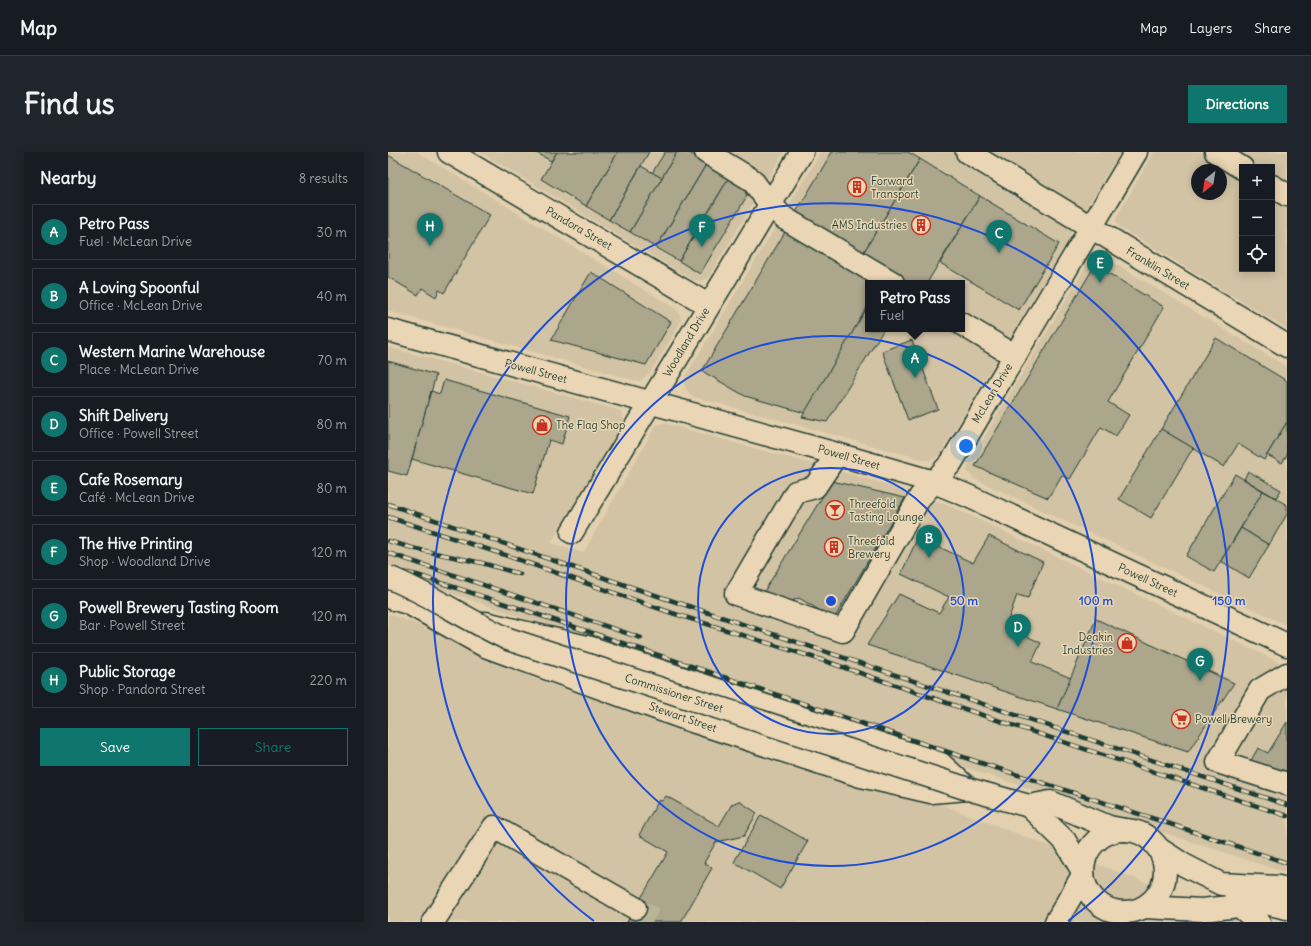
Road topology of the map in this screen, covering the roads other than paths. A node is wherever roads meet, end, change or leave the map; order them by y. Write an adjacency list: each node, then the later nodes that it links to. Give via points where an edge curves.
1 (449, 152): 13 (street, Pandora Street)
2 (706, 152): 10 (street, via 752,180)
3 (802, 152): 10 (street, Woodland Drive)
4 (967, 152): 11 (street, Franklin Street)
5 (1136, 152): 11 (street, McLean Drive)
6 (1216, 152): 7 (street)
7 (1239, 166)
8 (1275, 188): 9 (street)
9 (1287, 195)
10 (770, 204): 12 (street, via 784,218); 13 (street, Woodland Drive)
11 (1091, 227): 16 (street, Franklin Street); 17 (street, McLean Drive)
12 (888, 280)
13 (708, 305): 18 (street, Woodland Drive)
14 (965, 326): 17 (street)
15 (388, 330): 18 (street, Powell Street)
16 (1287, 346)
17 (1015, 356): 20 (street, McLean Drive, via 951,463)
18 (650, 403): 19 (street, Powell Street); 21 (street, Woodland Drive)
19 (837, 454): 20 (street, Powell Street); 20 (street, McLean Drive, via 815,487 796,492 736,594 843,631 920,497)
20 (934, 482): 25 (street, Powell Street)
21 (572, 532)
22 (388, 577): 28 (street, Commissioner Street, bridge, via 411,586 508,639)
23 (388, 597): 24 (street, Stewart Street)
24 (410, 604): 28 (street, Stewart Street, via 591,648 941,764); 28 (street, Stewart Street, via 484,646 701,724 861,776 931,792)
25 (1287, 645)
26 (1287, 674): 27 (street, via 1260,690 1218,762)
27 (1287, 784)
28 (968, 789): 29 (street, Stewart Street)
29 (1029, 806): 30 (street, via 1050,802 1109,827); 32 (street, via 1065,841)
30 (1125, 830): 31 (street, via 1138,832 1150,839); 32 (street, via 1112,831 1100,837 1091,846 1085,857)
31 (1159, 849): 33 (street); 38 (street, via 1166,875 1162,888 1155,899)
32 (1083, 873): 38 (street, via 1084,884 1090,896 1101,906); 40 (street)
33 (1221, 884): 34 (street); 35 (street)
34 (1287, 890)
35 (1243, 902): 37 (street); 38 (street, via 1202,910); 41 (street)
36 (635, 908): 39 (street, via 494,827)
37 (1287, 908)
38 (1124, 915)
39 (433, 922)
40 (1056, 922)
41 (1259, 922)

